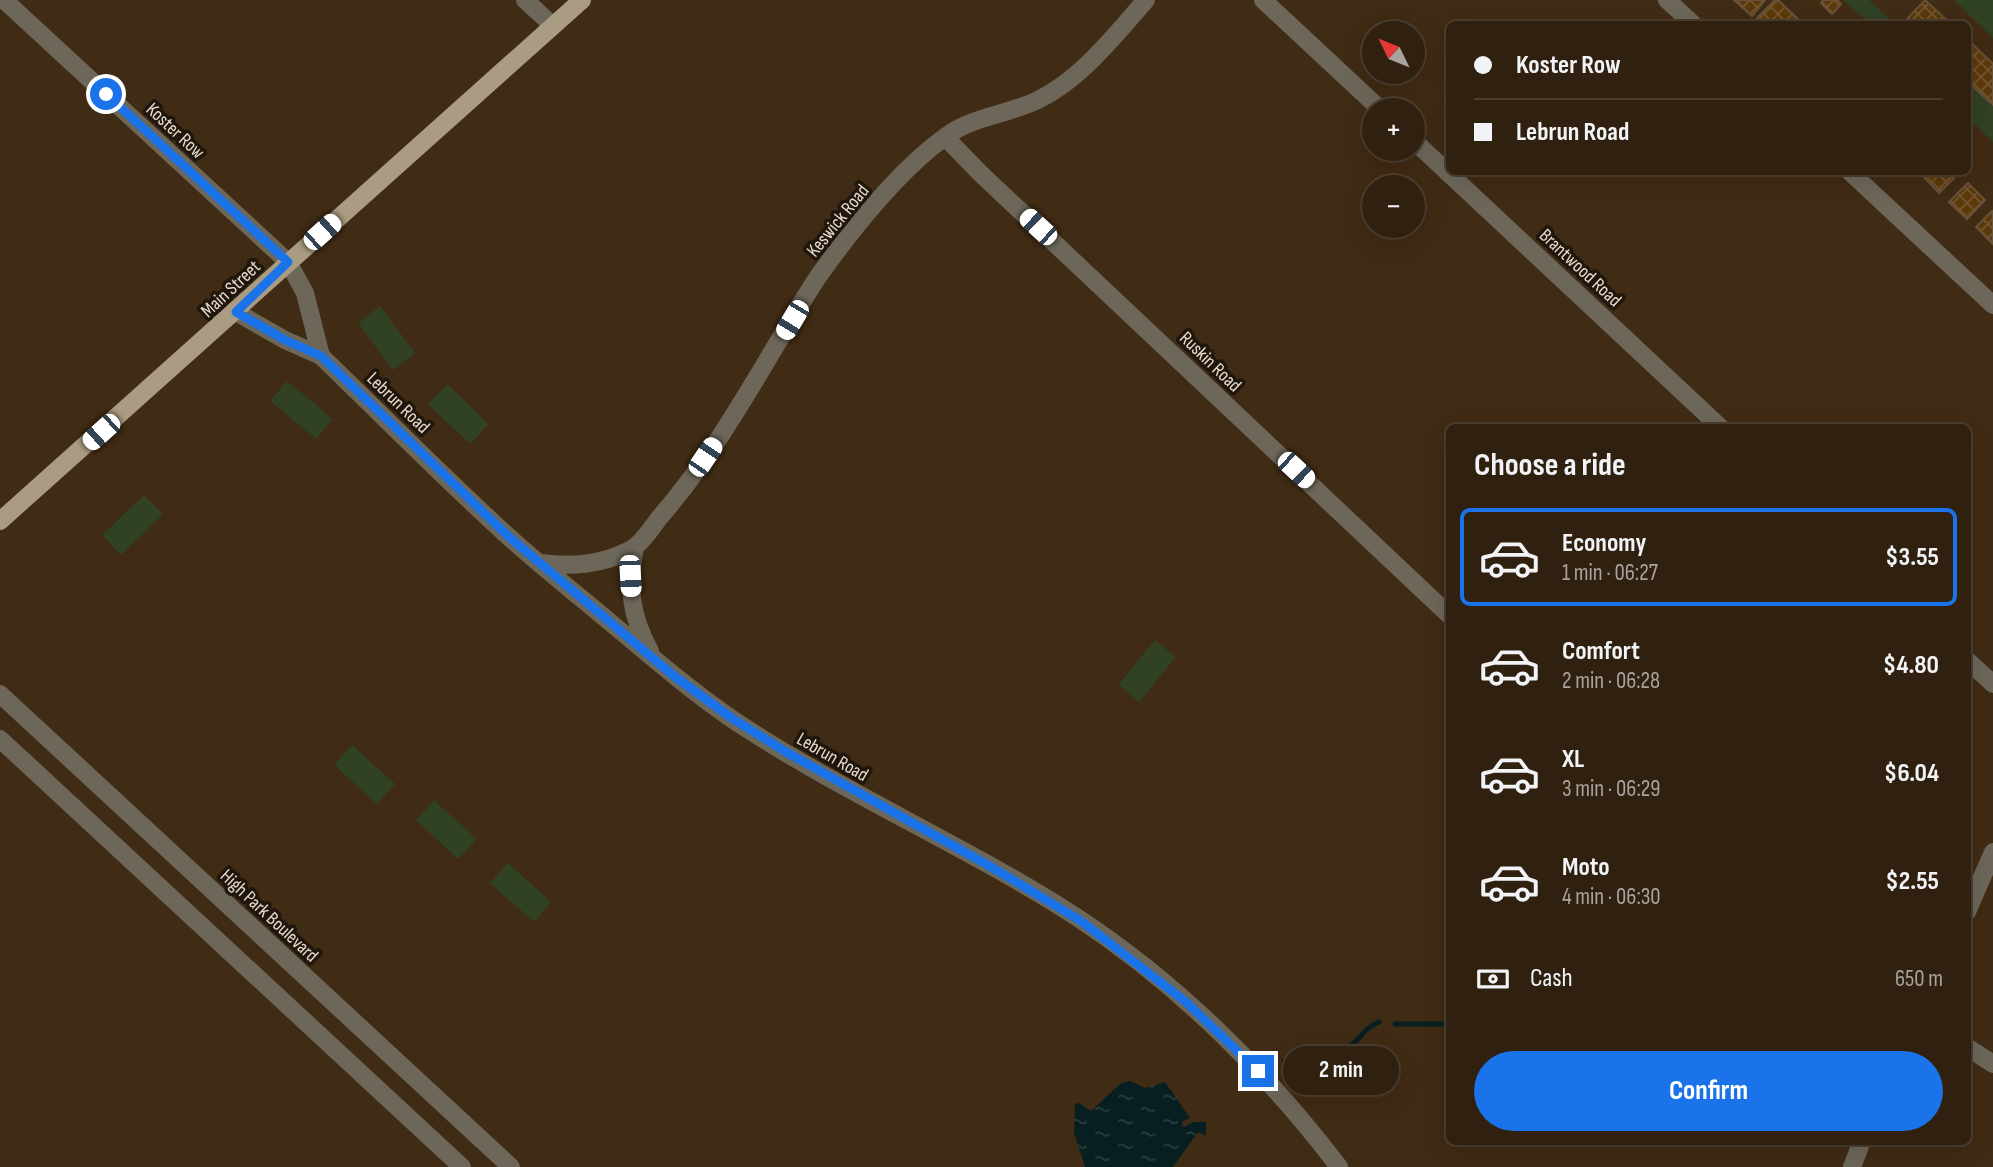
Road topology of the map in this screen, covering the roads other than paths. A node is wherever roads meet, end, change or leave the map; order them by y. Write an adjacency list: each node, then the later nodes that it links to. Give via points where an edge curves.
1 (4, 0): 15 (street, Koster Row)
2 (525, 0): 8 (street)
3 (582, 0): 8 (main road, Main Street)
4 (1146, 0): 10 (street, Keswick Road, via 1092,60 1058,89 979,118)
5 (1263, 0): 9 (street)
6 (1667, 0): 7 (street)
7 (1690, 21)
8 (553, 26): 15 (main road, Main Street)
9 (1368, 98)
10 (945, 137): 21 (street, Keswick Road, via 851,232 679,496); 23 (street, Ruskin Road)
11 (1425, 151): 12 (street, Brantwood Road)
12 (1446, 171)
13 (1450, 175): 19 (street, Brantwood Road)
14 (1853, 175): 16 (street)
15 (288, 262): 17 (main road, Main Street); 18 (street, via 305,293)
16 (1993, 305)
17 (236, 312): 18 (street, Lebrun Road); 20 (main road, Main Street)
18 (321, 356): 22 (street, Lebrun Road)
19 (1717, 424)
20 (1, 517)
21 (635, 547): 22 (street, Keswick Road, via 588,565); 24 (street, via 632,605)
22 (538, 563): 24 (street, Lebrun Road)
23 (1446, 612)
24 (654, 659): 40 (street, Lebrun Road, via 733,719 786,752 993,868 1116,946 1186,1002 1247,1060)
25 (1971, 664): 26 (street)
26 (1993, 684)
27 (0, 694): 29 (street, High Park Boulevard)
28 (0, 739): 30 (street)
29 (57, 747): 30 (street); 35 (street, High Park Boulevard)
30 (34, 770): 36 (street)
31 (1993, 852): 32 (street)
32 (1971, 903)
33 (1971, 1050): 34 (street)
34 (1993, 1064)
35 (414, 1077): 36 (street); 39 (street, High Park Boulevard)
36 (391, 1101): 38 (street)
37 (1860, 1145): 41 (street)
38 (463, 1167)
39 (511, 1167)
40 (1339, 1167)
41 (1852, 1167)

